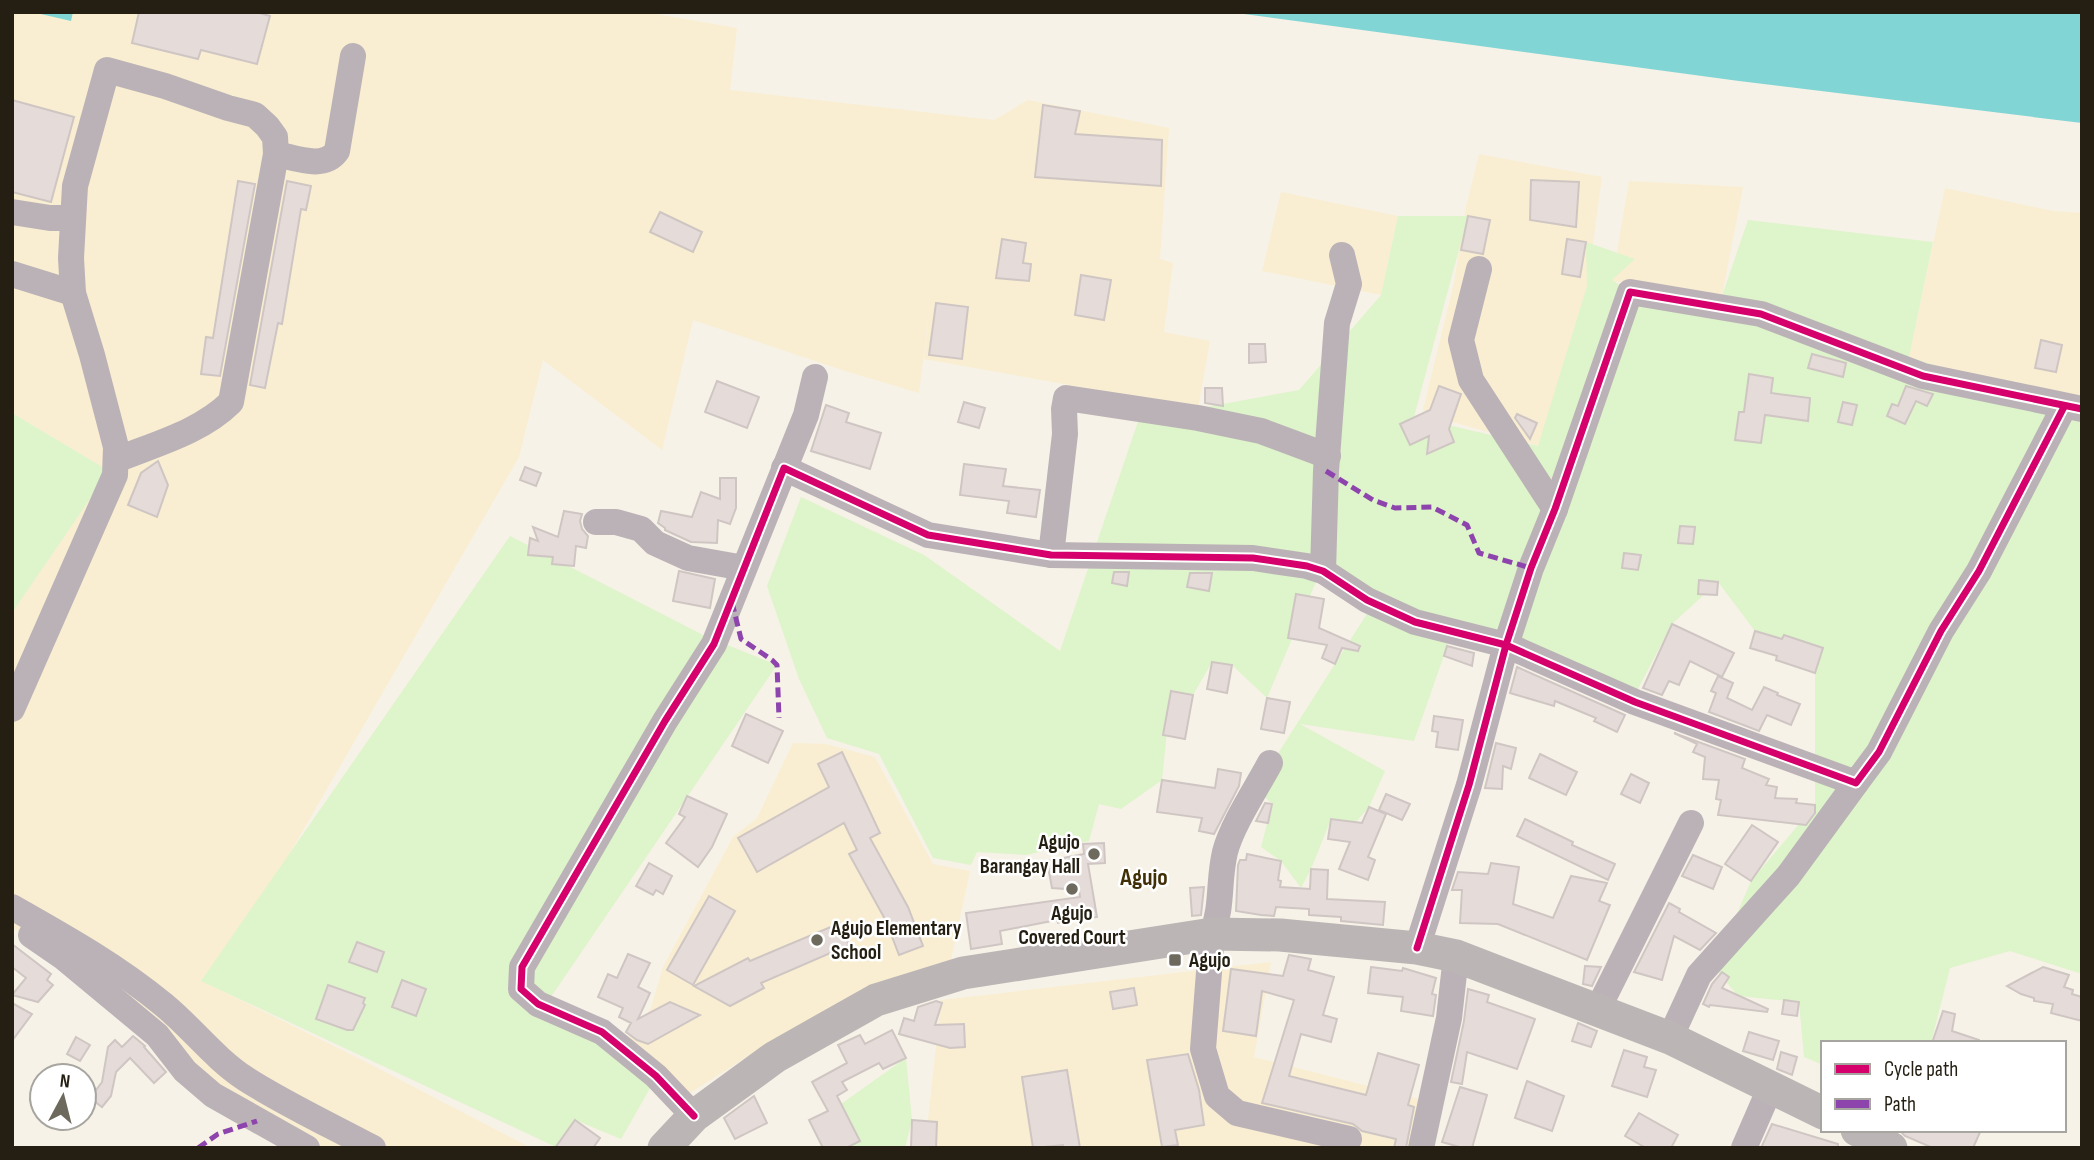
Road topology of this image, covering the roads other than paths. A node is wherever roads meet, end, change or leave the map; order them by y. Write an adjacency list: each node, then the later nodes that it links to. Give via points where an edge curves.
1 (353, 56): 2 (street, via 332,158 319,162)
2 (276, 154): 4 (street, via 275,137 255,115 107,70 75,186); 12 (street, via 231,402 193,428)
3 (12, 212): 4 (street)
4 (72, 218): 8 (street)
5 (1342, 256): 11 (street, via 1349,284 1337,323)
6 (1479, 269): 14 (street, via 1461,340 1471,380)
7 (12, 274): 8 (street)
8 (73, 293): 12 (street)
9 (816, 377): 13 (street)
10 (2073, 408): 14 (street, via 1923,376 1761,314 1630,292); 22 (street, via 1941,631 1879,752)
11 (1328, 456): 16 (street, via 1261,431 1066,398); 18 (street)
12 (116, 460): 20 (street, via 115,475)
13 (784, 468): 16 (street, via 928,535); 17 (street)
14 (1555, 509): 19 (street)
15 (596, 522): 17 (street, via 641,529 655,543 688,558)
16 (1051, 555): 18 (street, via 1253,558)
17 (744, 568): 33 (street, via 714,644 522,967 522,989 538,1004 602,1032 656,1076)
18 (1323, 571): 19 (street, via 1367,600 1415,622)
19 (1506, 645): 22 (street, via 1635,702); 27 (street, via 1469,785)
20 (12, 709)
21 (1270, 763): 26 (street, via 1224,853 1219,917)
22 (1856, 783): 30 (street, via 1788,876 1699,975)
23 (1691, 823): 29 (street)
24 (12, 907): 37 (street, via 92,952 145,989 245,1079)
25 (12, 922): 36 (street, via 63,957 157,1035 185,1071 213,1095)
26 (1212, 934): 27 (main road, via 1280,935); 33 (main road, via 963,973 876,1000 775,1057); 35 (street, via 1203,1049 1217,1096 1237,1113)
27 (1417, 948): 28 (main road)
28 (1456, 956): 29 (main road); 39 (street, via 1449,1018)
29 (1598, 1009): 30 (main road)
30 (1670, 1038): 31 (main road)
31 (1771, 1086): 32 (main road); 40 (street)
32 (1821, 1112)
33 (694, 1116): 38 (main road)
34 (1861, 1132): 41 (main road)
35 (1349, 1139)
36 (307, 1148)
37 (373, 1148)
38 (664, 1148)
39 (1421, 1148)
40 (1744, 1148)
41 (1891, 1148)

